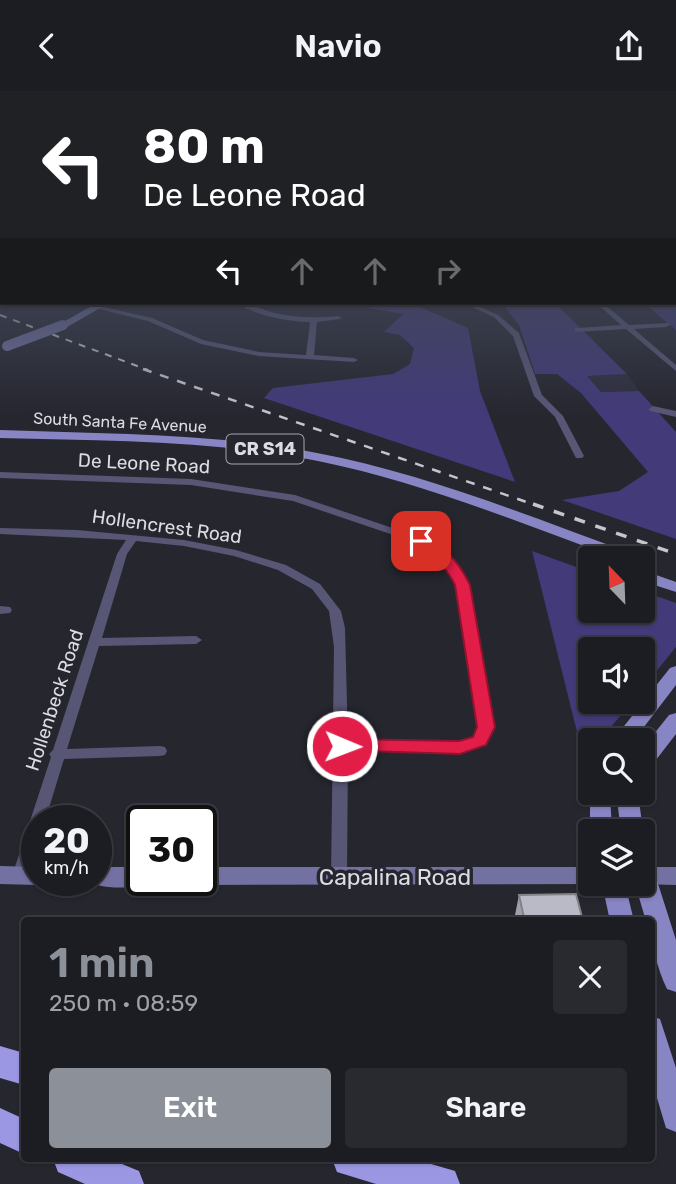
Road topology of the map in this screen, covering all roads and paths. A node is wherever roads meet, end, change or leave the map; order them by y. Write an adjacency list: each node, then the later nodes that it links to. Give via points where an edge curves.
1 (82, 315): 11 (street, bridge)
2 (136, 315): 12 (street, via 201,342 259,353)
3 (271, 315): 7 (street)
4 (494, 315): 19 (street, via 516,335 538,396 559,416)
5 (613, 315): 9 (street)
6 (338, 318): 7 (street)
7 (314, 321): 12 (street)
8 (666, 325): 9 (street)
9 (626, 327): 10 (street); 14 (street)
10 (578, 330)
11 (3, 347)
12 (310, 355): 13 (street)
13 (354, 360)
14 (676, 369)
15 (653, 409): 16 (street)
16 (676, 414)
17 (0, 433): 21 (main road, South Santa Fe Avenue / CR S14, via 204,442 315,457 410,480)
18 (0, 442): 21 (main road, South Santa Fe Avenue / CR S14, via 200,451 278,460 392,485)
19 (579, 456)
20 (0, 475): 35 (street, De Leone Road, via 228,486 295,498 391,528 438,551 456,570 462,585 486,727 480,741 460,748)
21 (516, 523): 24 (main road, CR S14); 25 (main road, CR S14)
22 (0, 531): 23 (street, Hollencrest Road)
23 (132, 538): 31 (street, Hollenbeck Road, via 122,554); 35 (street, Hollencrest Road, via 220,549 268,561 320,587 335,608 339,628)
24 (591, 546)
25 (578, 550)
26 (655, 568): 27 (main road)
27 (676, 575)
28 (655, 580): 29 (main road)
29 (676, 587)
30 (196, 640): 31 (street)
31 (94, 642): 38 (street, Hollenbeck Road)
32 (676, 672): 34 (main road)
33 (676, 720): 36 (main road)
34 (632, 728)
35 (342, 746): 44 (street, Hollencrest Road)
36 (655, 747)
37 (160, 751): 38 (street)
38 (56, 754): 40 (street, Hollenbeck Road)
39 (655, 875): 43 (street)
40 (19, 876)
41 (217, 876): 44 (street, Capalina Road)
42 (578, 876): 44 (street, Capalina Road)
43 (676, 876)
44 (339, 877)
45 (617, 896): 47 (main road)
46 (650, 896): 48 (main road)
47 (621, 917)
48 (676, 981)
49 (655, 1042): 52 (main road)
50 (0, 1062): 51 (highway)
51 (21, 1068)
52 (676, 1118)
53 (0, 1125): 54 (highway)
54 (21, 1136)
55 (78, 1162): 57 (highway)
56 (361, 1162): 58 (highway)
57 (126, 1184)
58 (442, 1184)

